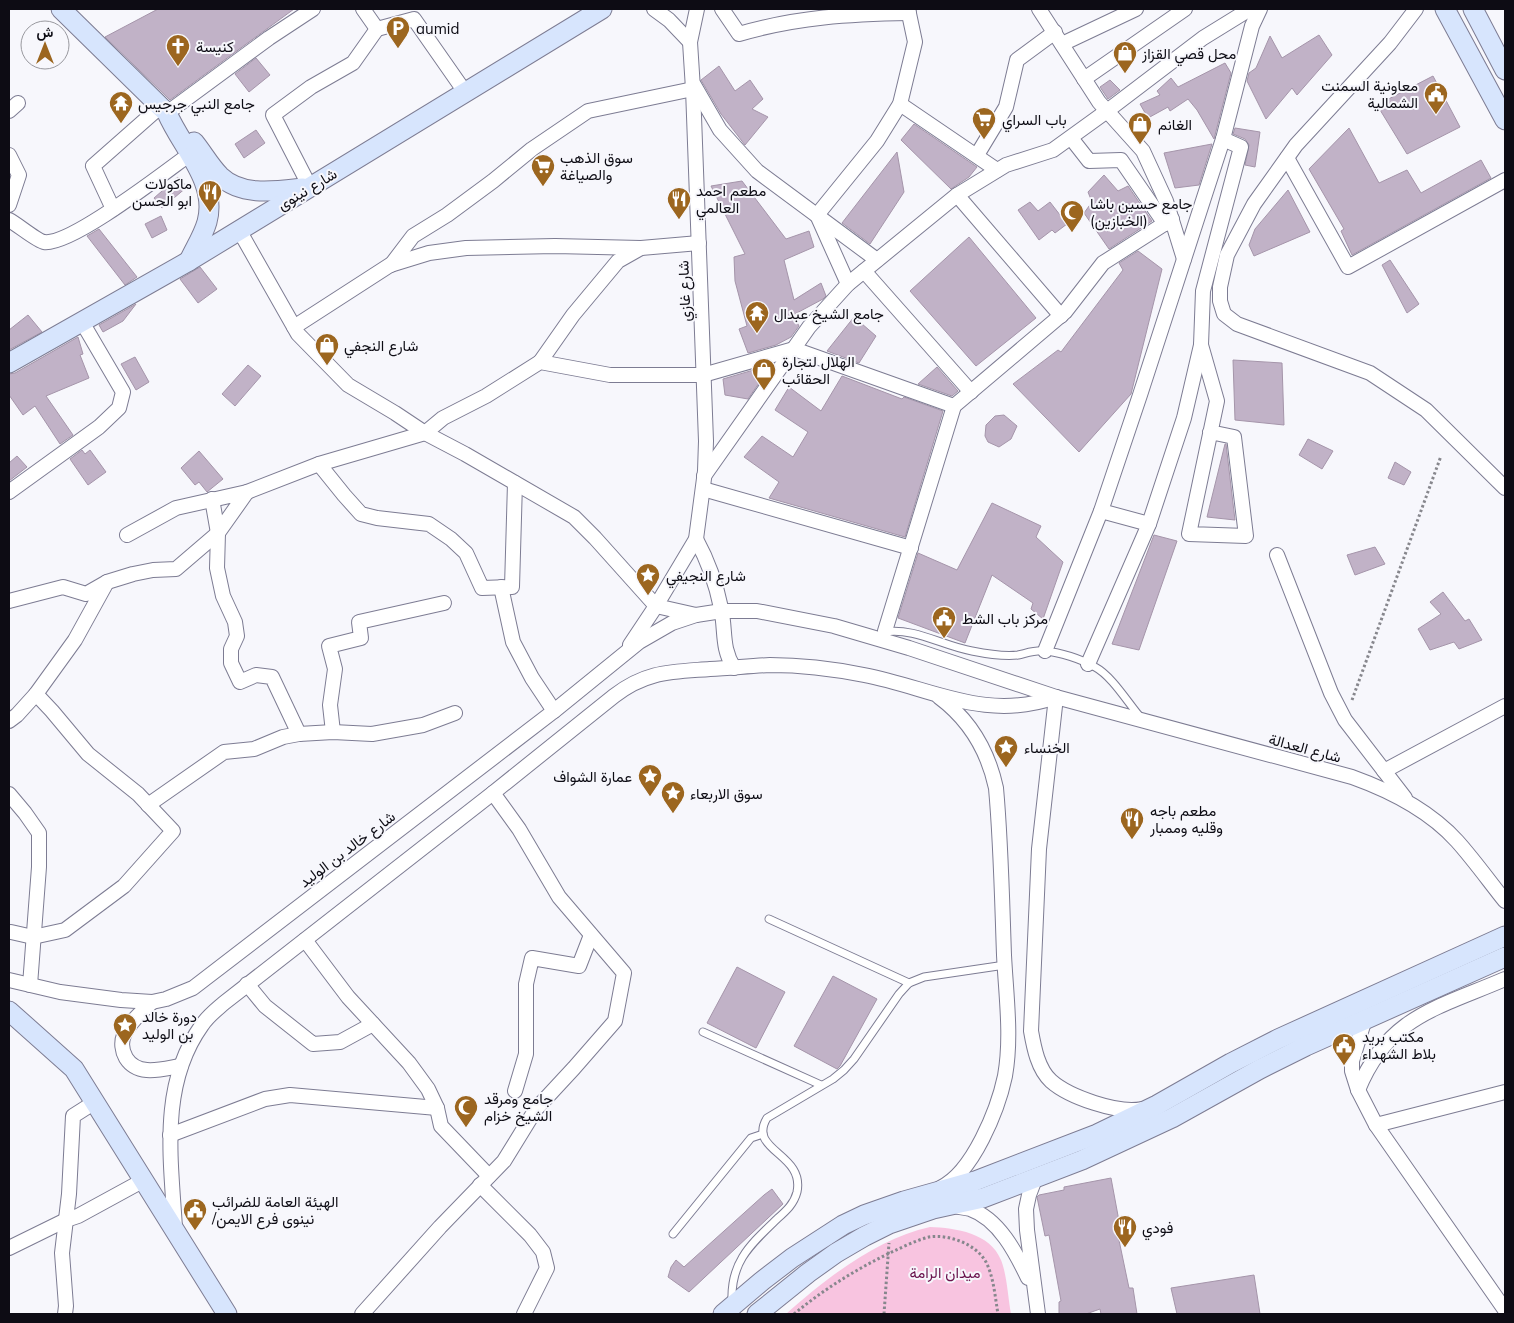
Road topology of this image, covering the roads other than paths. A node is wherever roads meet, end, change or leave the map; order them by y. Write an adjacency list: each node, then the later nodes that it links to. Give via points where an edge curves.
1 (61, 9): 25 (main road)
2 (313, 9): 25 (street)
3 (363, 9): 17 (street)
4 (602, 9): 23 (main road, شارع نينوى)
5 (654, 9): 19 (street)
6 (697, 9): 19 (street, شارع غازي)
7 (722, 9): 16 (street, via 739,34 803,19)
8 (1039, 9): 18 (street)
9 (1136, 9): 18 (street)
10 (1184, 9): 21 (street)
11 (1250, 9): 26 (street, via 1203,38)
12 (1260, 9): 29 (street, via 1252,26)
13 (1416, 9): 33 (street, via 1390,43)
14 (1445, 9): 27 (main road)
15 (1473, 9): 20 (main road)
16 (909, 11): 24 (street, via 915,42)
17 (377, 29): 23 (street, via 414,18); 36 (street, via 353,63 311,87 273,115)
18 (1059, 38): 21 (street); 32 (street, via 1017,60 1006,107)
19 (690, 42): 22 (street, شارع غازي)
20 (1505, 70)
21 (1084, 79): 26 (street)
22 (693, 86): 40 (street, via 720,130 757,171); 44 (street, شارع غازي); 49 (street, via 588,111 532,149 447,215 413,236)
23 (465, 92): 36 (main road, شارع نينوى)
24 (900, 104): 32 (street); 40 (street, via 876,141)
25 (164, 110): 30 (main road); 36 (main road, via 230,183 260,190); 39 (street, via 93,166)
26 (1107, 111): 28 (street); 42 (street, via 1143,151 1166,201)
27 (1505, 120)
28 (1071, 138): 34 (street, via 1053,150); 42 (street, via 1089,161 1121,160)
29 (1223, 139): 46 (street); 55 (street, via 1242,146 1203,292)
30 (190, 154): 39 (street); 48 (main road, via 206,187 209,212)
31 (9, 155): 38 (street, via 19,175)
32 (977, 155): 34 (street)
33 (1287, 158): 35 (street, via 1348,267); 67 (street, via 1254,204 1227,255 1220,287 1224,314 1255,332 1370,374 1426,410)
34 (997, 170): 37 (street)
35 (1505, 180)
36 (310, 187): 43 (main road, شارع نينوى)
37 (957, 195): 47 (street); 52 (street)
38 (9, 206)
39 (113, 209): 41 (street, via 57,241 43,242)
40 (817, 215): 47 (street); 51 (street)
41 (9, 220)
42 (1168, 221): 46 (street); 52 (street, via 1103,263)
43 (239, 230): 48 (main road, شارع نينوى); 54 (street)
44 (699, 243): 45 (street); 59 (street, شارع غازي)
45 (641, 248): 49 (street, via 466,248 429,253); 57 (street, via 618,260)
46 (1184, 259): 71 (street)
47 (877, 260): 50 (street)
48 (189, 261): 53 (main road, شارع نينوى)
49 (390, 265): 54 (street)
50 (864, 271): 51 (street); 60 (street)
51 (848, 284): 56 (street)
52 (1061, 316): 60 (street)
53 (82, 322): 58 (main road, شارع نينوى); 68 (street, via 122,392 119,408 99,427)
54 (294, 327): 63 (street, via 348,385)
55 (1201, 344): 62 (street, via 1217,401); 72 (street, via 1184,418)
56 (794, 348): 59 (street); 61 (street); 66 (street)
57 (540, 362): 59 (street, via 610,375); 63 (street, via 443,418)
58 (9, 363)
59 (704, 375): 66 (street, شارع غازي)
60 (971, 392): 61 (street)
61 (954, 406): 76 (street)
62 (1210, 432): 62 (street, via 1189,534 1246,536 1234,437)
63 (425, 433): 64 (street); 65 (street)
64 (320, 464): 69 (street); 79 (street, via 361,514 429,524 466,553 482,588)
65 (514, 483): 79 (street, via 512,586); 82 (street, via 574,517)
66 (704, 483): 75 (street, شارع غازي); 76 (street)
67 (1505, 488)
68 (9, 492)
69 (247, 492): 70 (street); 73 (street)
70 (212, 499): 73 (street); 74 (street, via 176,508)
71 (1101, 511): 72 (street); 87 (street)
72 (1148, 524): 89 (street)
73 (218, 533): 78 (street, via 176,569 133,574); 100 (street, via 217,568 237,636 231,649 231,663 240,682 256,675 272,677)
74 (127, 535)
75 (696, 539): 82 (street, شارع غازي); 83 (street, via 713,576)
76 (911, 548): 85 (street)
77 (1277, 555): 101 (street, via 1344,720)
78 (107, 582): 80 (street, via 86,594 63,587); 91 (street, via 75,640)
79 (501, 587): 95 (street, via 513,642)
80 (9, 601)
81 (444, 603): 99 (street, via 359,622 361,638 329,646 335,669 330,705)
82 (656, 606): 84 (street); 88 (street, شارع غازي)
83 (722, 611): 84 (street, شارع خالد بن الوليد); 86 (street, شارع خالد بن الوليد, via 757,611); 90 (street, via 726,652)
84 (696, 616): 88 (street, شارع خالد بن الوليد, via 672,623)
85 (885, 631): 86 (lane); 87 (lane, via 902,631 998,656)
86 (872, 636): 93 (street, شارع العدالة)
87 (1045, 651): 89 (lane)
88 (624, 654): 95 (street, شارع خالد بن الوليد)
89 (1088, 664): 97 (lane, via 1105,674)
90 (734, 668): 92 (street, via 771,665 834,670 896,682); 102 (street, via 662,673 633,682)
91 (36, 694): 98 (street); 105 (street, via 88,754)
92 (934, 694): 93 (street, via 1002,707 1029,705); 114 (street, via 971,728 992,772 998,805)
93 (1056, 697): 97 (street, شارع العدالة); 131 (street, via 1037,879 1034,1048 1042,1069 1051,1081 1085,1100 1124,1110)
94 (1505, 706): 101 (street)
95 (554, 711): 120 (street, شارع خالد بن الوليد, via 205,980 180,994)
96 (455, 713): 99 (street, via 423,725 372,734)
97 (1142, 720): 104 (street, شارع العدالة, via 1352,778)
98 (9, 721)
99 (334, 732): 100 (street)
100 (299, 734): 105 (street, via 254,748 224,752)
101 (1384, 771): 104 (street)
102 (493, 793): 109 (street, via 519,829 559,897); 112 (street)
103 (9, 794): 111 (street, via 38,832)
104 (1408, 802): 106 (street, شارع العدالة, via 1456,840)
105 (148, 805): 111 (street, via 173,831 157,851 124,886 65,930)
106 (1505, 901)
107 (769, 919): 118 (lane)
108 (11, 932): 111 (street)
109 (591, 935): 128 (street, via 579,966 532,958 526,984 526,1054); 138 (street, via 624,973 615,1021 536,1109 504,1160)
110 (1505, 936): 131 (main road, via 1278,1039)
111 (33, 937): 119 (street)
112 (305, 940): 117 (street); 123 (street)
113 (1505, 957): 122 (main road)
114 (1005, 965): 118 (lane, via 924,977); 139 (street, via 1008,1052 1000,1097 971,1158 944,1186)
115 (1505, 979): 127 (street, via 1417,1017 1404,1026 1381,1048)
116 (9, 980): 119 (street, شارع خالد بن الوليد)
117 (247, 984): 123 (street, via 265,1006 313,1044 340,1042); 125 (street, via 203,1023)
118 (909, 984): 126 (lane, via 854,1060)
119 (30, 985): 120 (street, شارع خالد بن الوليد, via 91,997)
120 (152, 1002): 125 (street, via 128,1027 122,1044 124,1054 128,1062 145,1071)
121 (9, 1011): 130 (main road, via 74,1069)
122 (1365, 1020): 127 (street, via 1352,1061); 136 (main road, via 1260,1069 1137,1135)
123 (373, 1024): 132 (street, via 409,1063 428,1089)
124 (703, 1032): 126 (lane)
125 (181, 1066): 135 (street, via 174,1087)
126 (822, 1085): 134 (lane, via 771,1114 764,1123)
127 (1358, 1090): 133 (street)
128 (516, 1091)
129 (1505, 1092): 133 (street)
130 (95, 1102): 137 (main road); 141 (street, via 73,1116)
131 (1156, 1105): 139 (main road, via 1044,1156)
132 (436, 1108): 135 (street, via 290,1095 265,1099); 138 (street, via 441,1126)
133 (1376, 1125): 147 (street)
134 (763, 1134): 143 (lane, via 751,1138); 146 (lane, via 768,1144 792,1165 798,1182 797,1190 790,1206 742,1257)
135 (170, 1135): 142 (street)
136 (1035, 1179): 140 (main road, via 983,1198); 145 (street, via 1026,1209)
137 (144, 1180): 141 (street); 142 (main road)
138 (484, 1181): 150 (street); 151 (street, via 543,1252 547,1268)
139 (928, 1194): 146 (main road, via 884,1206 844,1225 792,1258)
140 (951, 1205): 145 (street, via 978,1213 1002,1234 1019,1258); 152 (main road, via 910,1216 865,1236 801,1278)
141 (66, 1220): 144 (street); 148 (street, via 62,1253)
142 (175, 1229): 149 (main road)
143 (673, 1234)
144 (9, 1248)
145 (1035, 1298): 153 (street)
146 (727, 1310)
147 (1505, 1310)
148 (65, 1314)
149 (228, 1314)
150 (362, 1314)
151 (524, 1314)
152 (756, 1314)
153 (1038, 1314)

